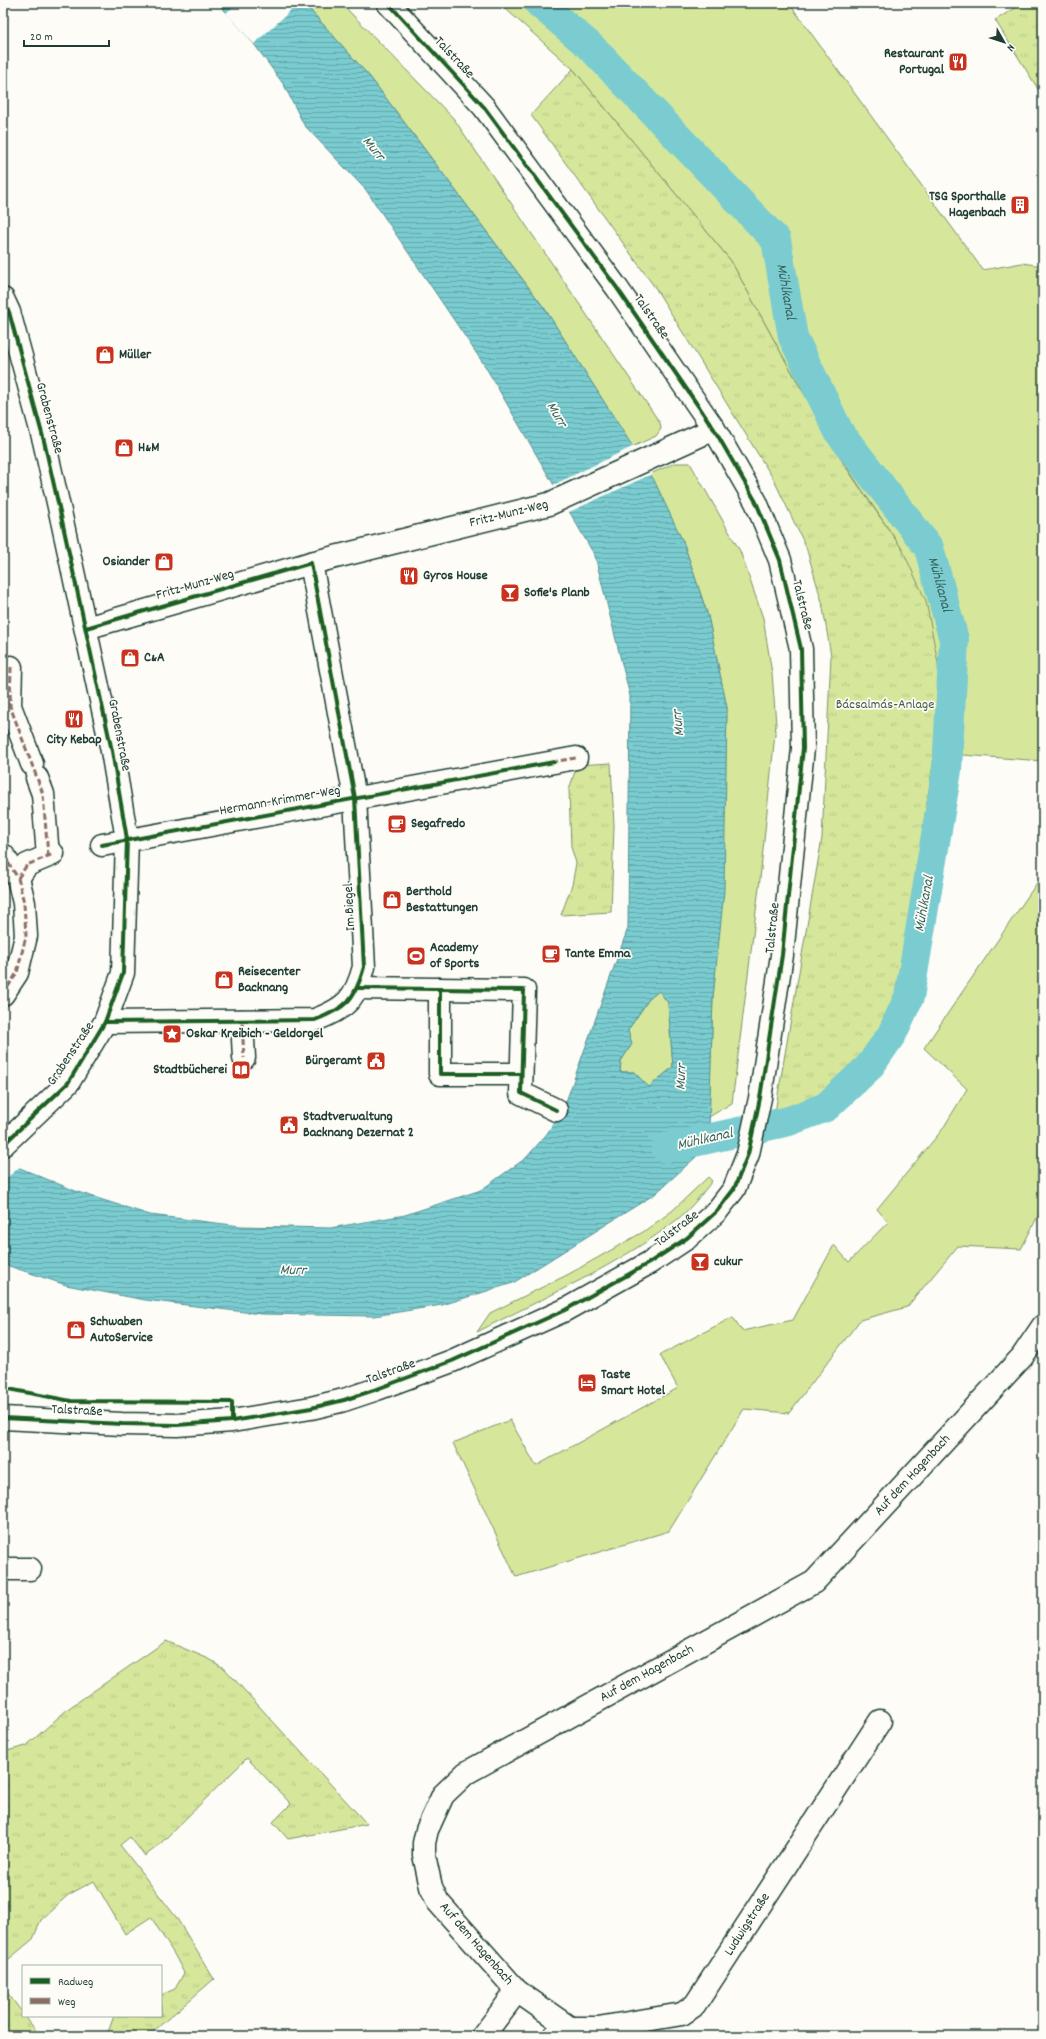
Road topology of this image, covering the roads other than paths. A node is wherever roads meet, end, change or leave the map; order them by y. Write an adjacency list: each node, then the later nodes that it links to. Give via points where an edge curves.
1 (388, 3): 3 (street, Talstraße, via 484,107 617,288)
2 (3, 299): 5 (street, Grabenstraße, via 9,312 44,441)
3 (714, 429): 4 (street, Fritz-Munz-Weg, via 556,502); 23 (street, Talstraße, via 756,502 780,560 801,649 803,748 782,955 760,1098 748,1154 734,1189 717,1211 687,1238 649,1263 565,1310 452,1361 344,1400 232,1422 176,1425)
4 (311, 563): 5 (street, Fritz-Munz-Weg); 8 (street, Im Biegel)
5 (86, 628): 9 (street, Grabenstraße, via 112,751)
6 (11, 667): 12 (street, via 10,706 37,779 50,855 27,865)
7 (576, 758): 8 (street, Hermann-Krimmer-Weg)
8 (355, 798): 9 (street, Hermann-Krimmer-Weg); 13 (street, Im Biegel, via 364,967)
9 (127, 839): 10 (street, Hermann-Krimmer-Weg); 17 (street, Grabenstraße, via 123,972)
10 (102, 844)
11 (3, 855): 12 (street)
12 (18, 878): 15 (street, via 24,903 26,936 17,973)
13 (358, 988): 14 (street); 16 (street, Im Biegel, via 335,1012 315,1020)
14 (440, 989): 19 (street, via 440,1074); 19 (street, via 524,990)
15 (3, 994)
16 (242, 1021): 17 (street, Im Biegel); 18 (street)
17 (105, 1022): 21 (street, Grabenstraße, via 68,1083)
18 (244, 1058)
19 (521, 1074): 20 (street, via 520,1092)
20 (556, 1110)
21 (3, 1145)
22 (1043, 1326): 27 (street, Auf dem Hagenbach, via 1022,1357 814,1582 466,1773 443,1795 424,1843 431,1887 438,1902)
23 (3, 1418)
24 (3, 1568): 25 (street)
25 (30, 1569)
26 (880, 1721): 28 (street, Ludwigstraße, via 695,2005 682,2014)
27 (517, 1991): 28 (street, Auf dem Hagenbach); 29 (street)
28 (562, 2032)
29 (483, 2036)

